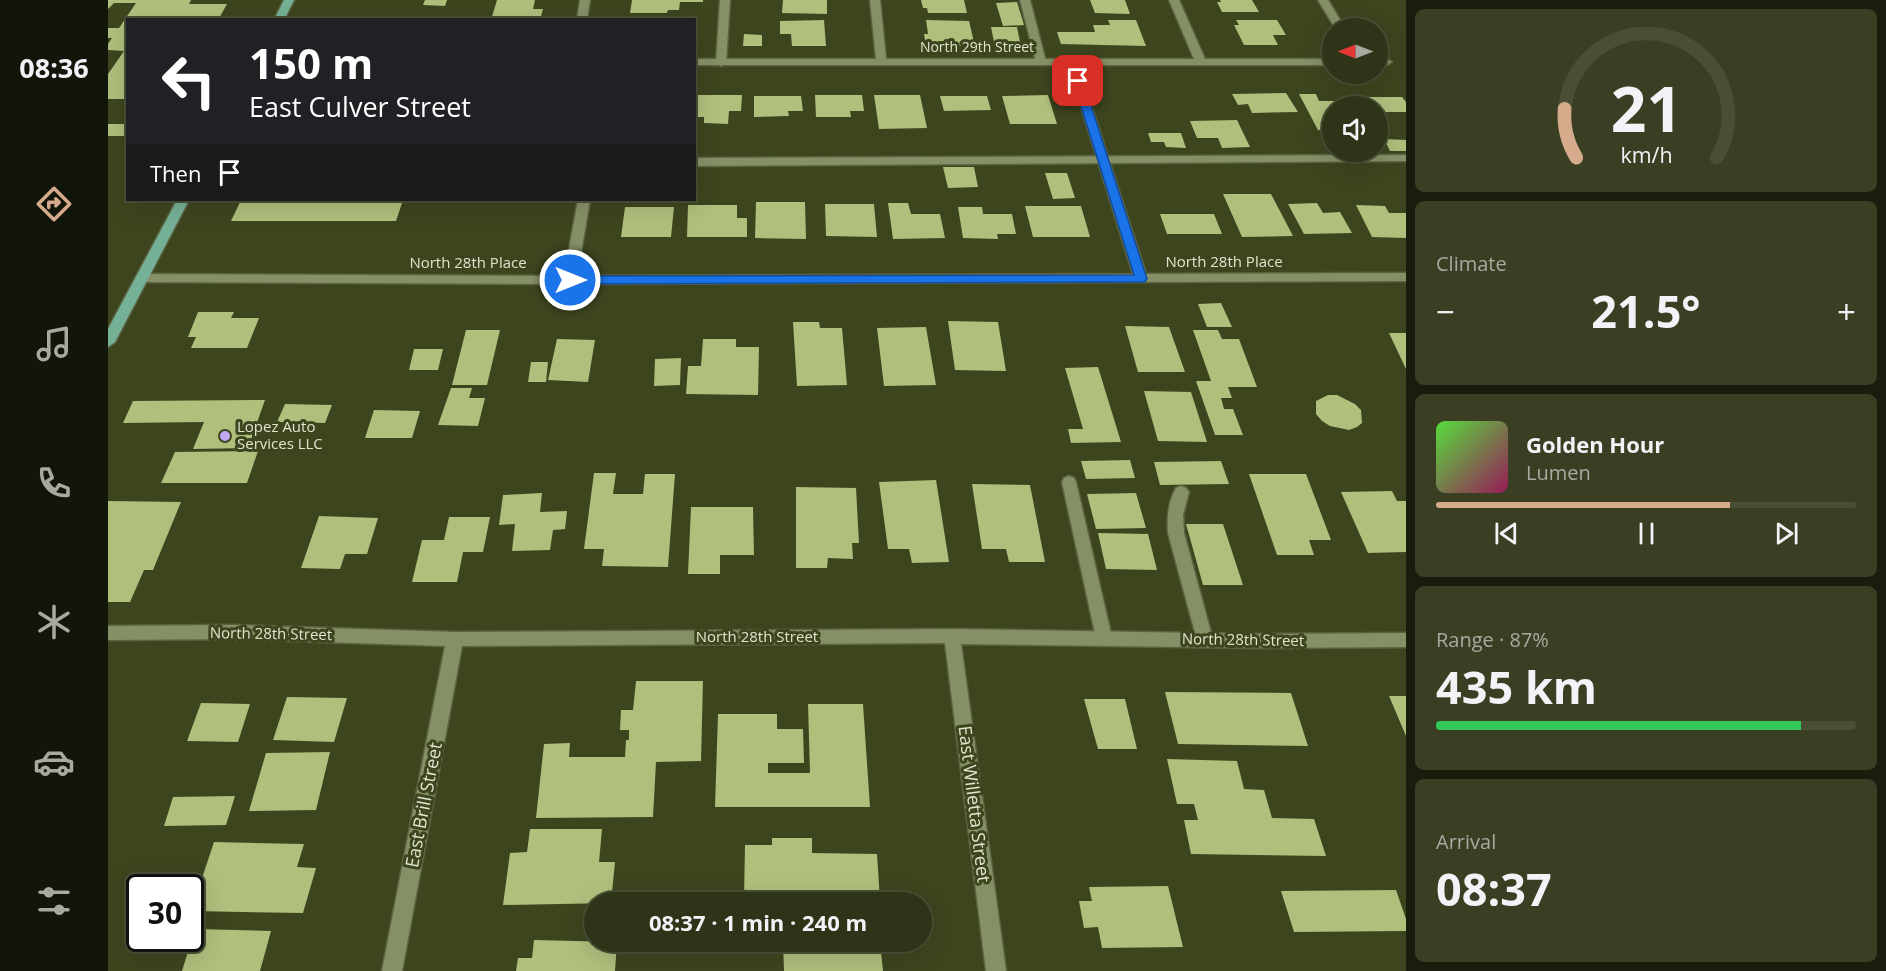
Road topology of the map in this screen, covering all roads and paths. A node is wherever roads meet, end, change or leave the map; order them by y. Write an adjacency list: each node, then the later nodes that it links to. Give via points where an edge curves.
1 (289, 0): 8 (main road)
2 (585, 0): 9 (street)
3 (725, 0): 17 (street)
4 (875, 0): 12 (street)
5 (1025, 0): 13 (street)
6 (1174, 0): 15 (street)
7 (1323, 0): 10 (street)
8 (280, 18)
9 (582, 18)
10 (1334, 18)
11 (696, 62): 17 (street, North 29th Street)
12 (881, 62): 13 (street, North 29th Street); 17 (street, North 29th Street)
13 (1041, 62): 14 (street, North 29th Street)
14 (1072, 62): 15 (street, North 29th Street); 18 (street)
15 (1201, 62): 16 (street, North 29th Street)
16 (1322, 62)
17 (721, 63)
18 (1103, 159): 19 (street); 20 (street); 25 (street)
19 (1406, 159)
20 (696, 162)
21 (182, 201): 24 (main road)
22 (584, 201): 26 (street)
23 (1406, 277): 25 (street, North 28th Place)
24 (141, 278): 26 (street, North 28th Place); 27 (main road)
25 (1141, 279): 26 (street, North 28th Place)
26 (570, 280)
27 (108, 342)
28 (1069, 482): 32 (street)
29 (1181, 492): 34 (street, via 1175,515 1176,533)
30 (108, 633): 33 (street, North 28th Street, via 234,632)
31 (952, 636): 32 (street, North 28th Street); 33 (street, North 28th Street); 37 (street, East Willetta Street)
32 (1104, 638): 34 (street, North 28th Street)
33 (455, 639): 36 (street, East Brill Street)
34 (1205, 640): 35 (street, North 28th Street)
35 (1406, 640)
36 (392, 971)
37 (996, 971)

